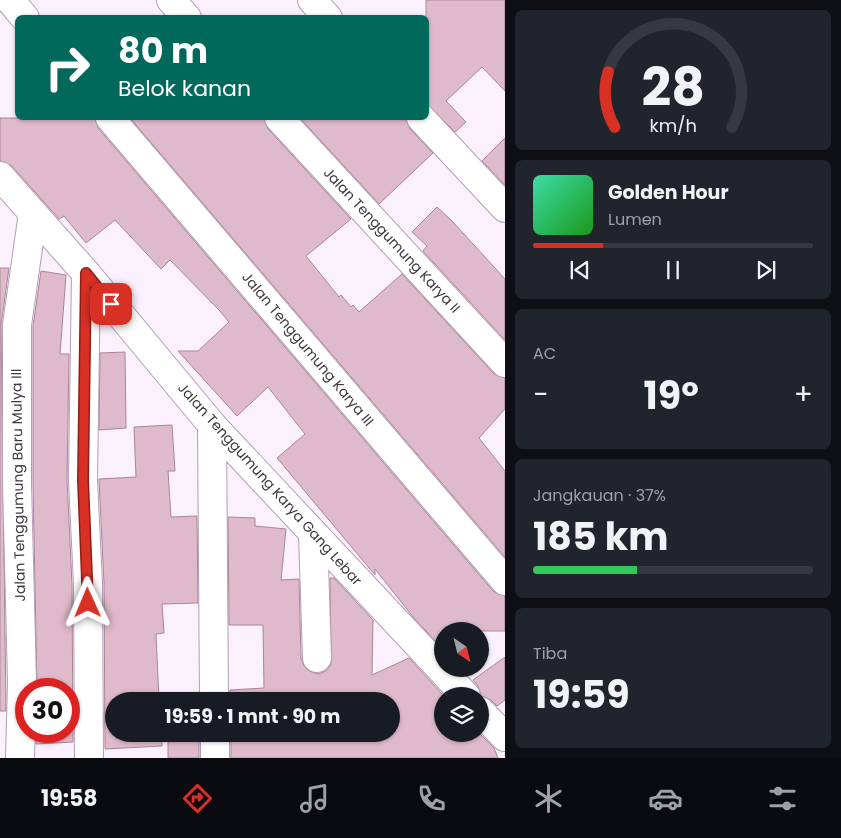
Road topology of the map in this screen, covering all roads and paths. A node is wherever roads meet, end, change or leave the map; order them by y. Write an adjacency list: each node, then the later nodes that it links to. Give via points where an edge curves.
1 (10, 0): 4 (street)
2 (171, 0): 5 (street)
3 (312, 0): 6 (street)
4 (22, 15)
5 (184, 15)
6 (325, 15)
7 (112, 120): 17 (street, Jalan Tenggumung Karya III)
8 (281, 120): 14 (street, Jalan Tenggumung Karya II)
9 (423, 120): 12 (street)
10 (0, 176): 11 (street, Jalan Tenggumung Karya Gang Lebar)
11 (19, 205): 13 (street, Jalan Tenggumung Karya Gang Lebar); 24 (street, Jalan Tenggumung Baru Mulya III, via 17,493 22,682)
12 (505, 208)
13 (86, 273): 15 (street, Jalan Tenggumung Karya Gang Lebar); 25 (street, via 83,480 88,584)
14 (505, 362)
15 (212, 426): 16 (street, Jalan Tenggumung Karya Gang Lebar); 20 (street)
16 (313, 533): 18 (street); 19 (street, Jalan Tenggumung Karya Gang Lebar)
17 (505, 580)
18 (317, 658)
19 (458, 687)
20 (214, 692)
21 (489, 720): 22 (street)
22 (505, 737)
23 (215, 742): 26 (street)
24 (20, 758)
25 (89, 758)
26 (215, 758)

